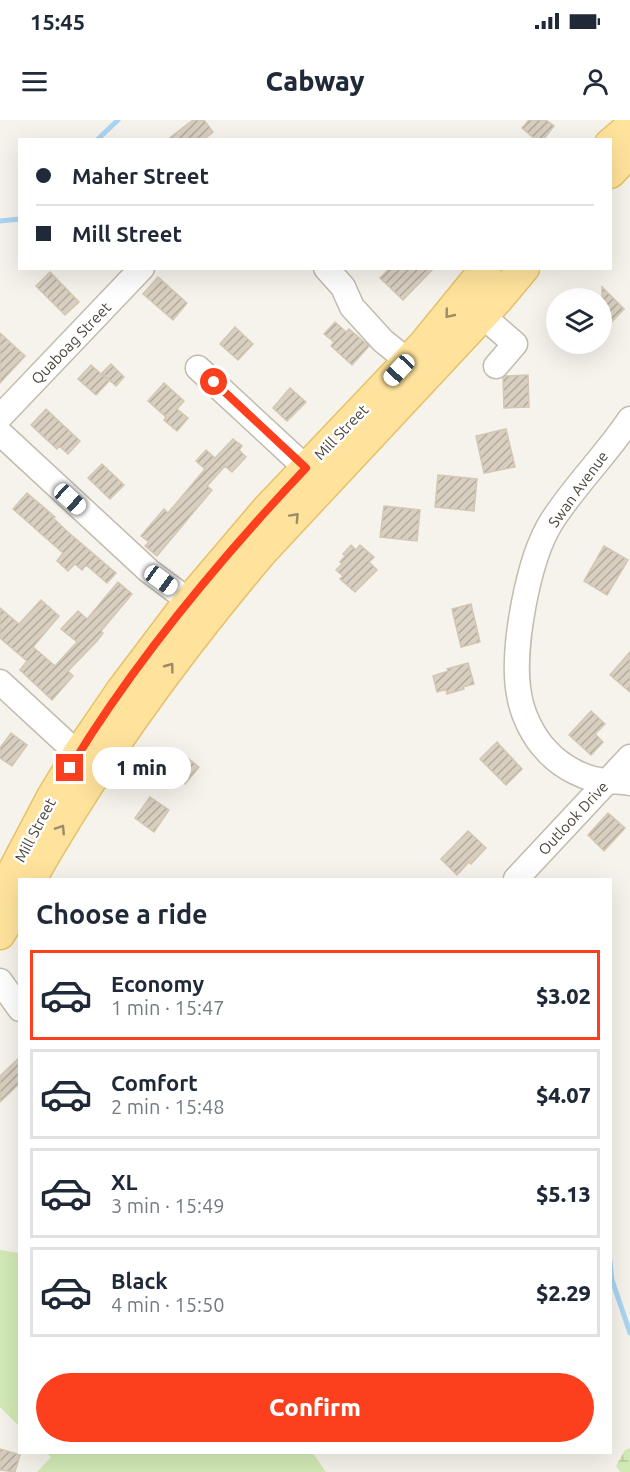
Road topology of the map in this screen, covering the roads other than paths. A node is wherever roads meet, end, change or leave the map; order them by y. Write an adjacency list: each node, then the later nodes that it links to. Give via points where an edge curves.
1 (630, 127): 2 (main road)
2 (612, 142)
3 (630, 152): 4 (main road)
4 (612, 171)
5 (140, 270): 13 (street, Quaboag Street)
6 (328, 270): 10 (street, via 343,287 352,307 383,342)
7 (484, 270): 10 (main road, Mill Street, one-way to 10)
8 (522, 270): 9 (main road, Mill Street)
9 (483, 316): 11 (street, via 522,337); 22 (main road, Mill Street, one-way to 9, via 142,704 229,591)
10 (408, 361): 16 (main road, Mill Street)
11 (496, 366)
12 (198, 368): 16 (street)
13 (0, 417)
14 (630, 419): 21 (street, Swan Avenue, via 551,522 527,589 519,634 519,695 524,716 538,740 568,768)
15 (0, 433): 17 (street, via 149,571)
16 (306, 468): 17 (main road, Mill Street)
17 (189, 601): 19 (main road, Mill Street)
18 (0, 682): 19 (street)
19 (78, 754): 24 (main road, Mill Street)
20 (629, 765): 21 (street, Swan Avenue, via 620,781)
21 (606, 781): 23 (street, Outlook Drive)
22 (32, 878)
23 (517, 878)
24 (0, 896)
25 (18, 903): 26 (main road)
26 (0, 934)
27 (0, 981): 28 (street)
28 (18, 1006)

